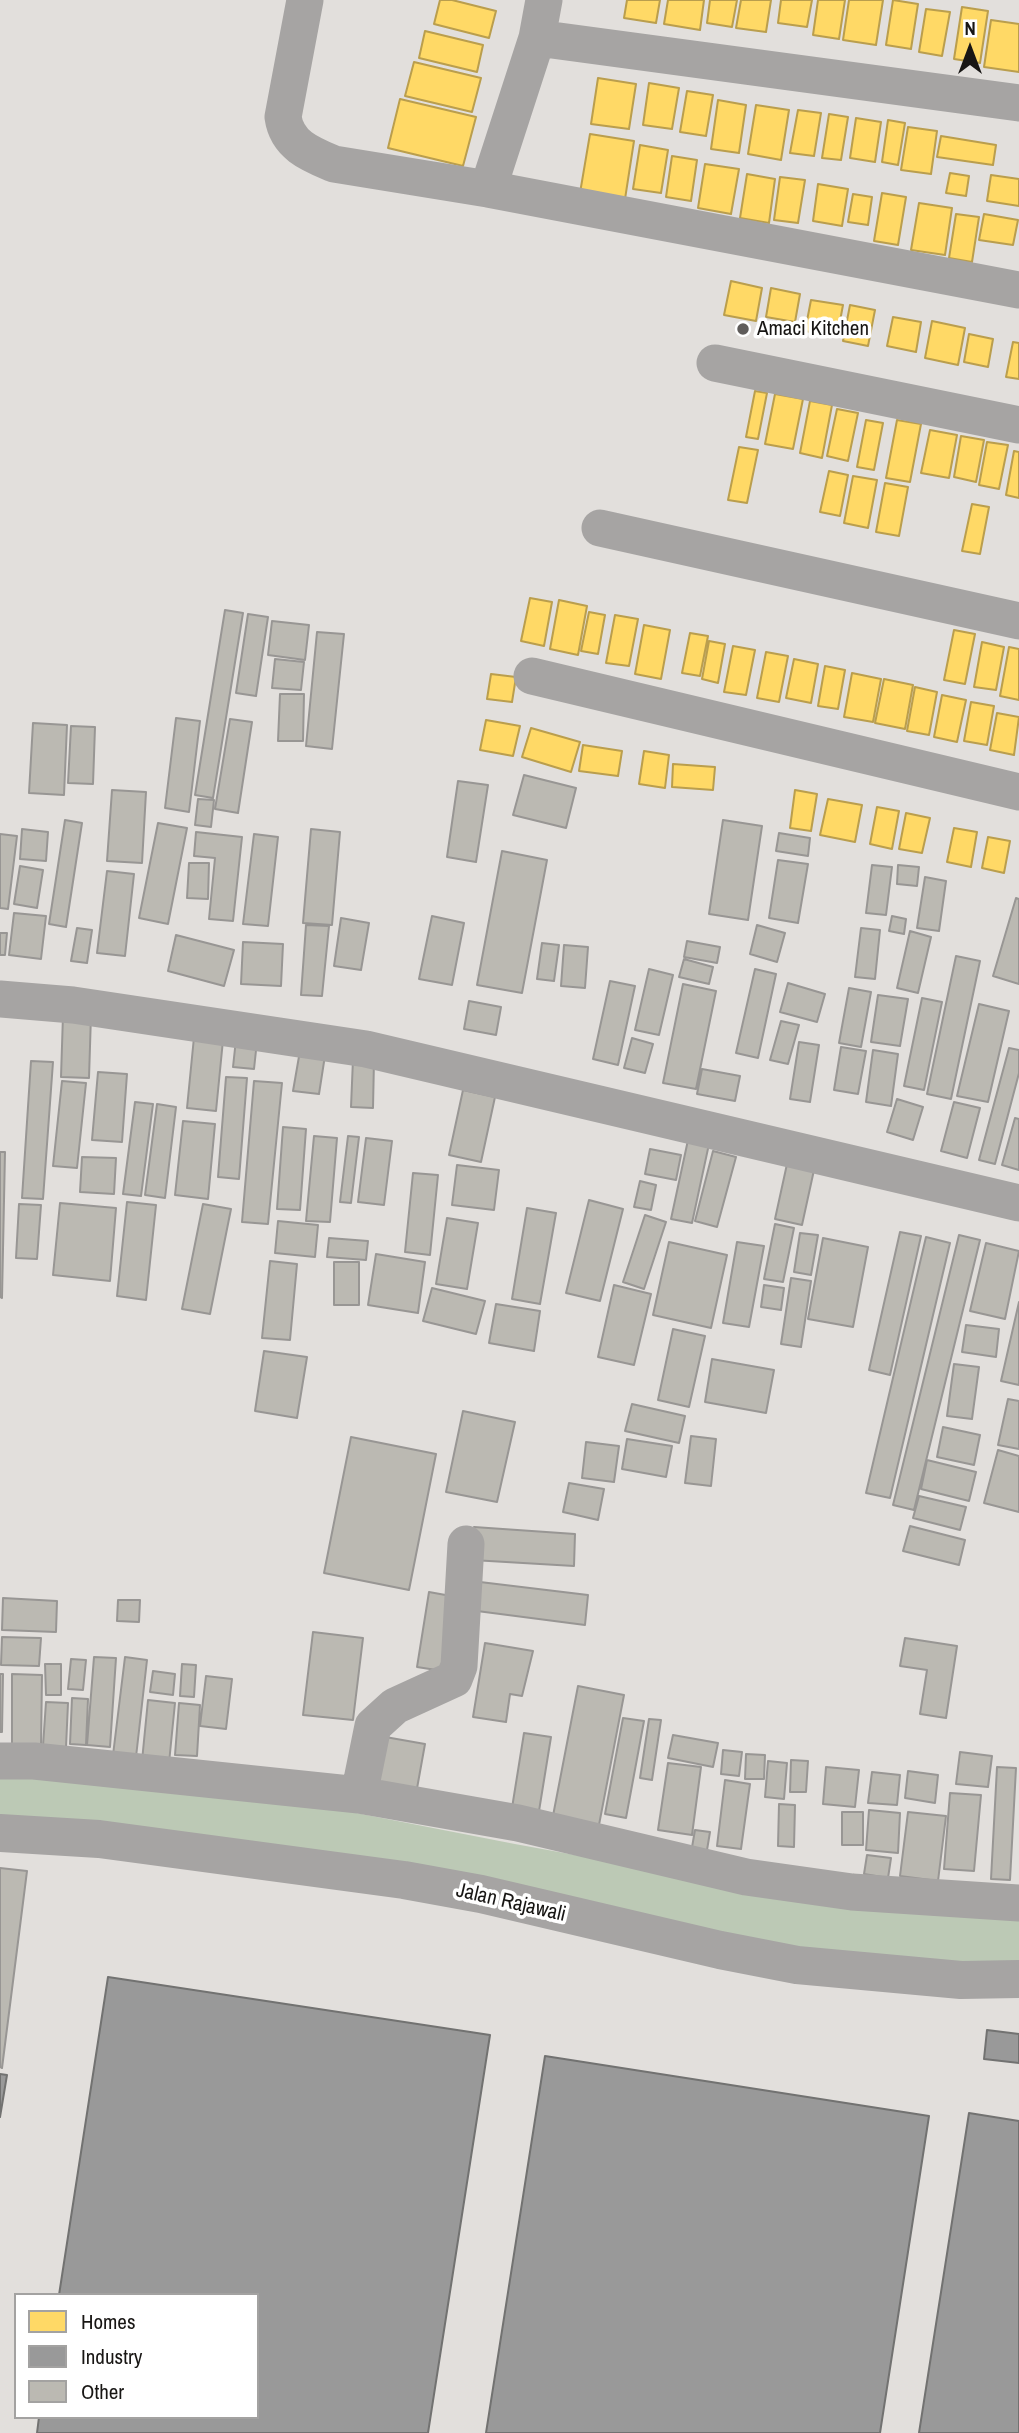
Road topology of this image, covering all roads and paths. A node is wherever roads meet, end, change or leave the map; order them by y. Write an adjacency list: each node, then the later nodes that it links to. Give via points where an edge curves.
1 (544, 0): 3 (street)
2 (299, 1): 5 (street, via 284,117 293,142 334,164)
3 (537, 38): 4 (street); 5 (street)
4 (1019, 103)
5 (488, 189): 6 (street)
6 (1019, 290)
7 (715, 363): 8 (street)
8 (1019, 425)
9 (600, 527): 10 (street)
10 (1019, 621)
11 (532, 677): 12 (street)
12 (1019, 792)
13 (0, 999): 14 (street, via 86,1007 366,1049)
14 (1019, 1203)
15 (466, 1544): 17 (street, via 459,1666 454,1679 395,1706 373,1726)
16 (0, 1761): 17 (street)
17 (359, 1795): 19 (street, via 519,1823 746,1877 852,1892)
18 (0, 1833): 20 (street, Jalan Rajawali, via 99,1839 404,1880 797,1965 961,1980)
19 (1019, 1903)
20 (1019, 1979)

